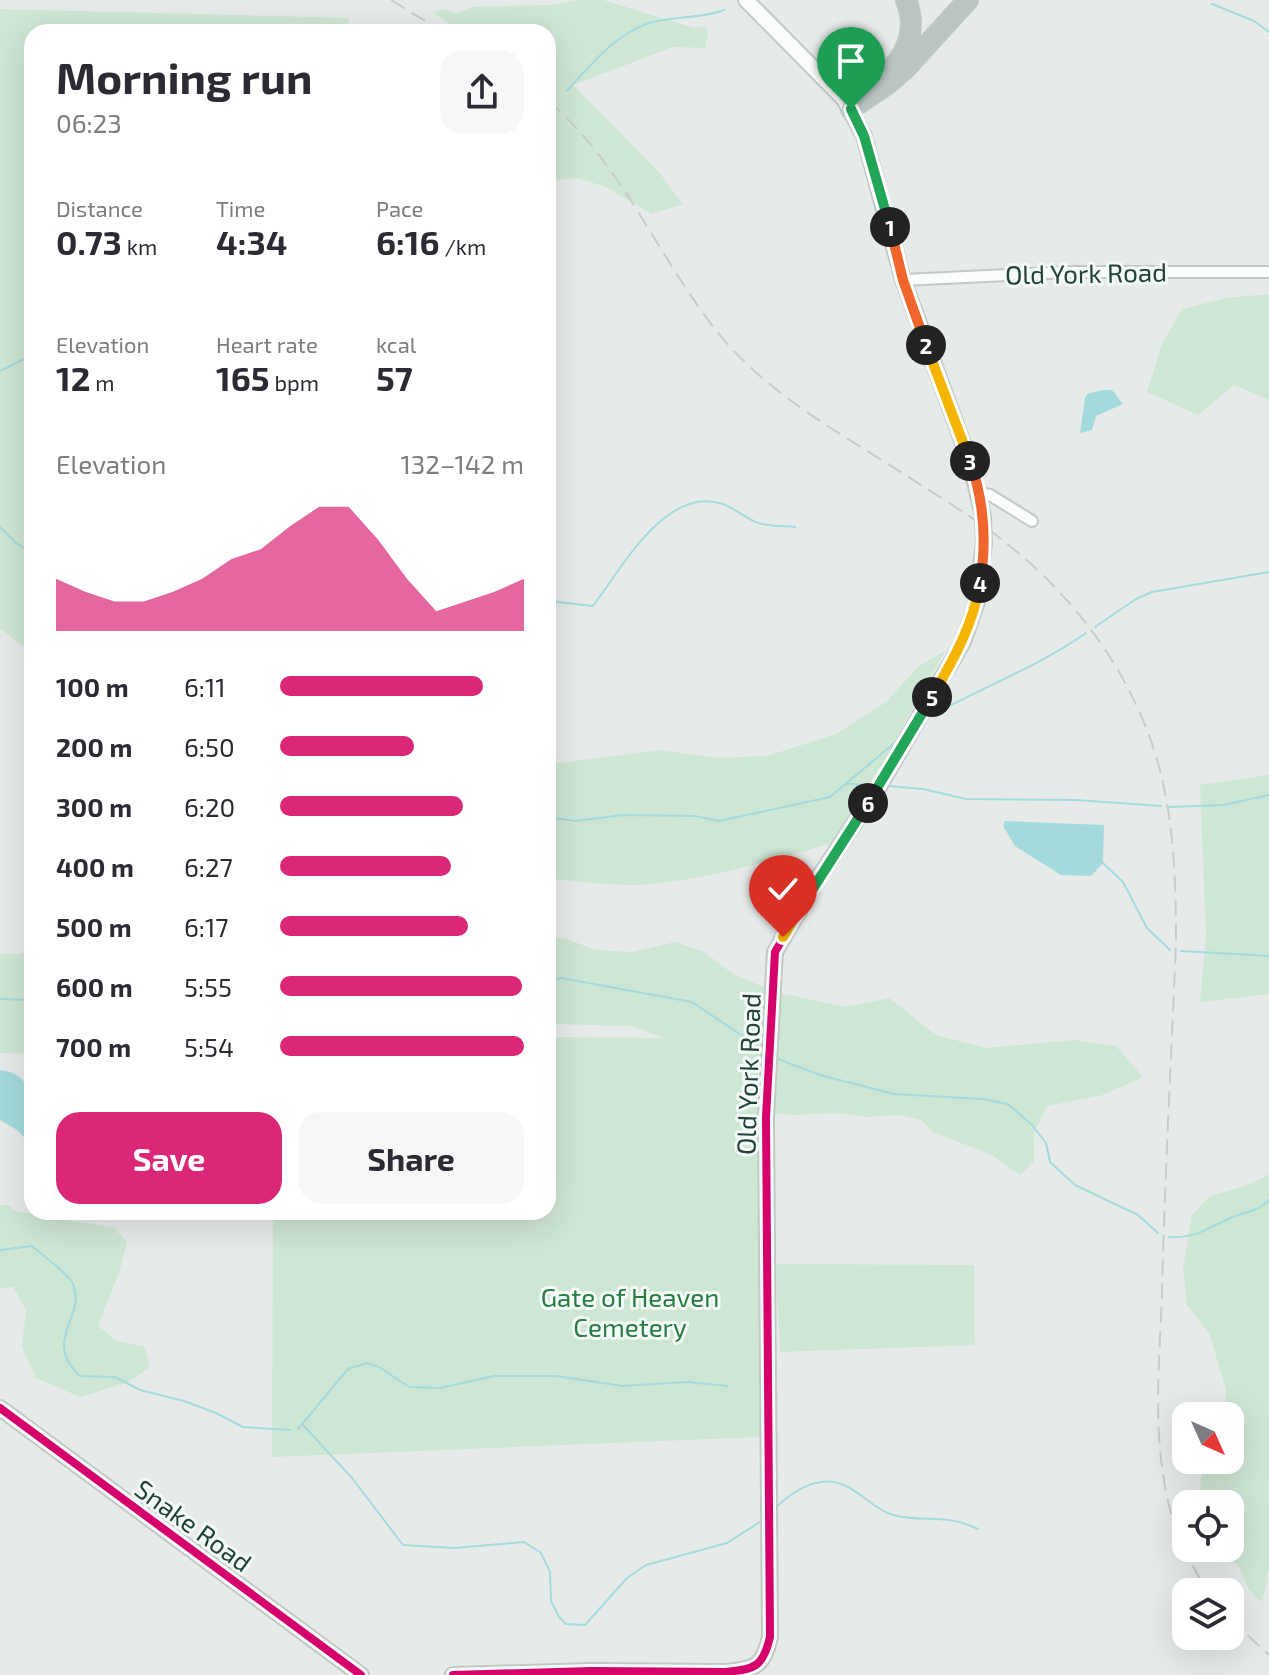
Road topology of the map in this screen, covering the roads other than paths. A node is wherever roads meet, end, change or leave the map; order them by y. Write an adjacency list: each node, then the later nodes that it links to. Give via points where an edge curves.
1 (746, 0): 4 (street, Old York Road)
2 (906, 0): 4 (highway, via 911,24 901,59)
3 (968, 0): 4 (highway, via 888,84)
4 (848, 104): 6 (street, Old York Road, via 864,136)
5 (1269, 272): 6 (street, Old York Road, via 1070,272)
6 (903, 280): 7 (street, Old York Road)
7 (979, 493): 8 (street); 11 (street, Old York Road, bridge, via 984,544 976,605 963,642 775,952 766,1117 766,1653 748,1670 726,1672)
8 (1032, 521)
9 (0, 1408): 10 (street, Snake Road)
10 (361, 1675)
11 (453, 1675)

